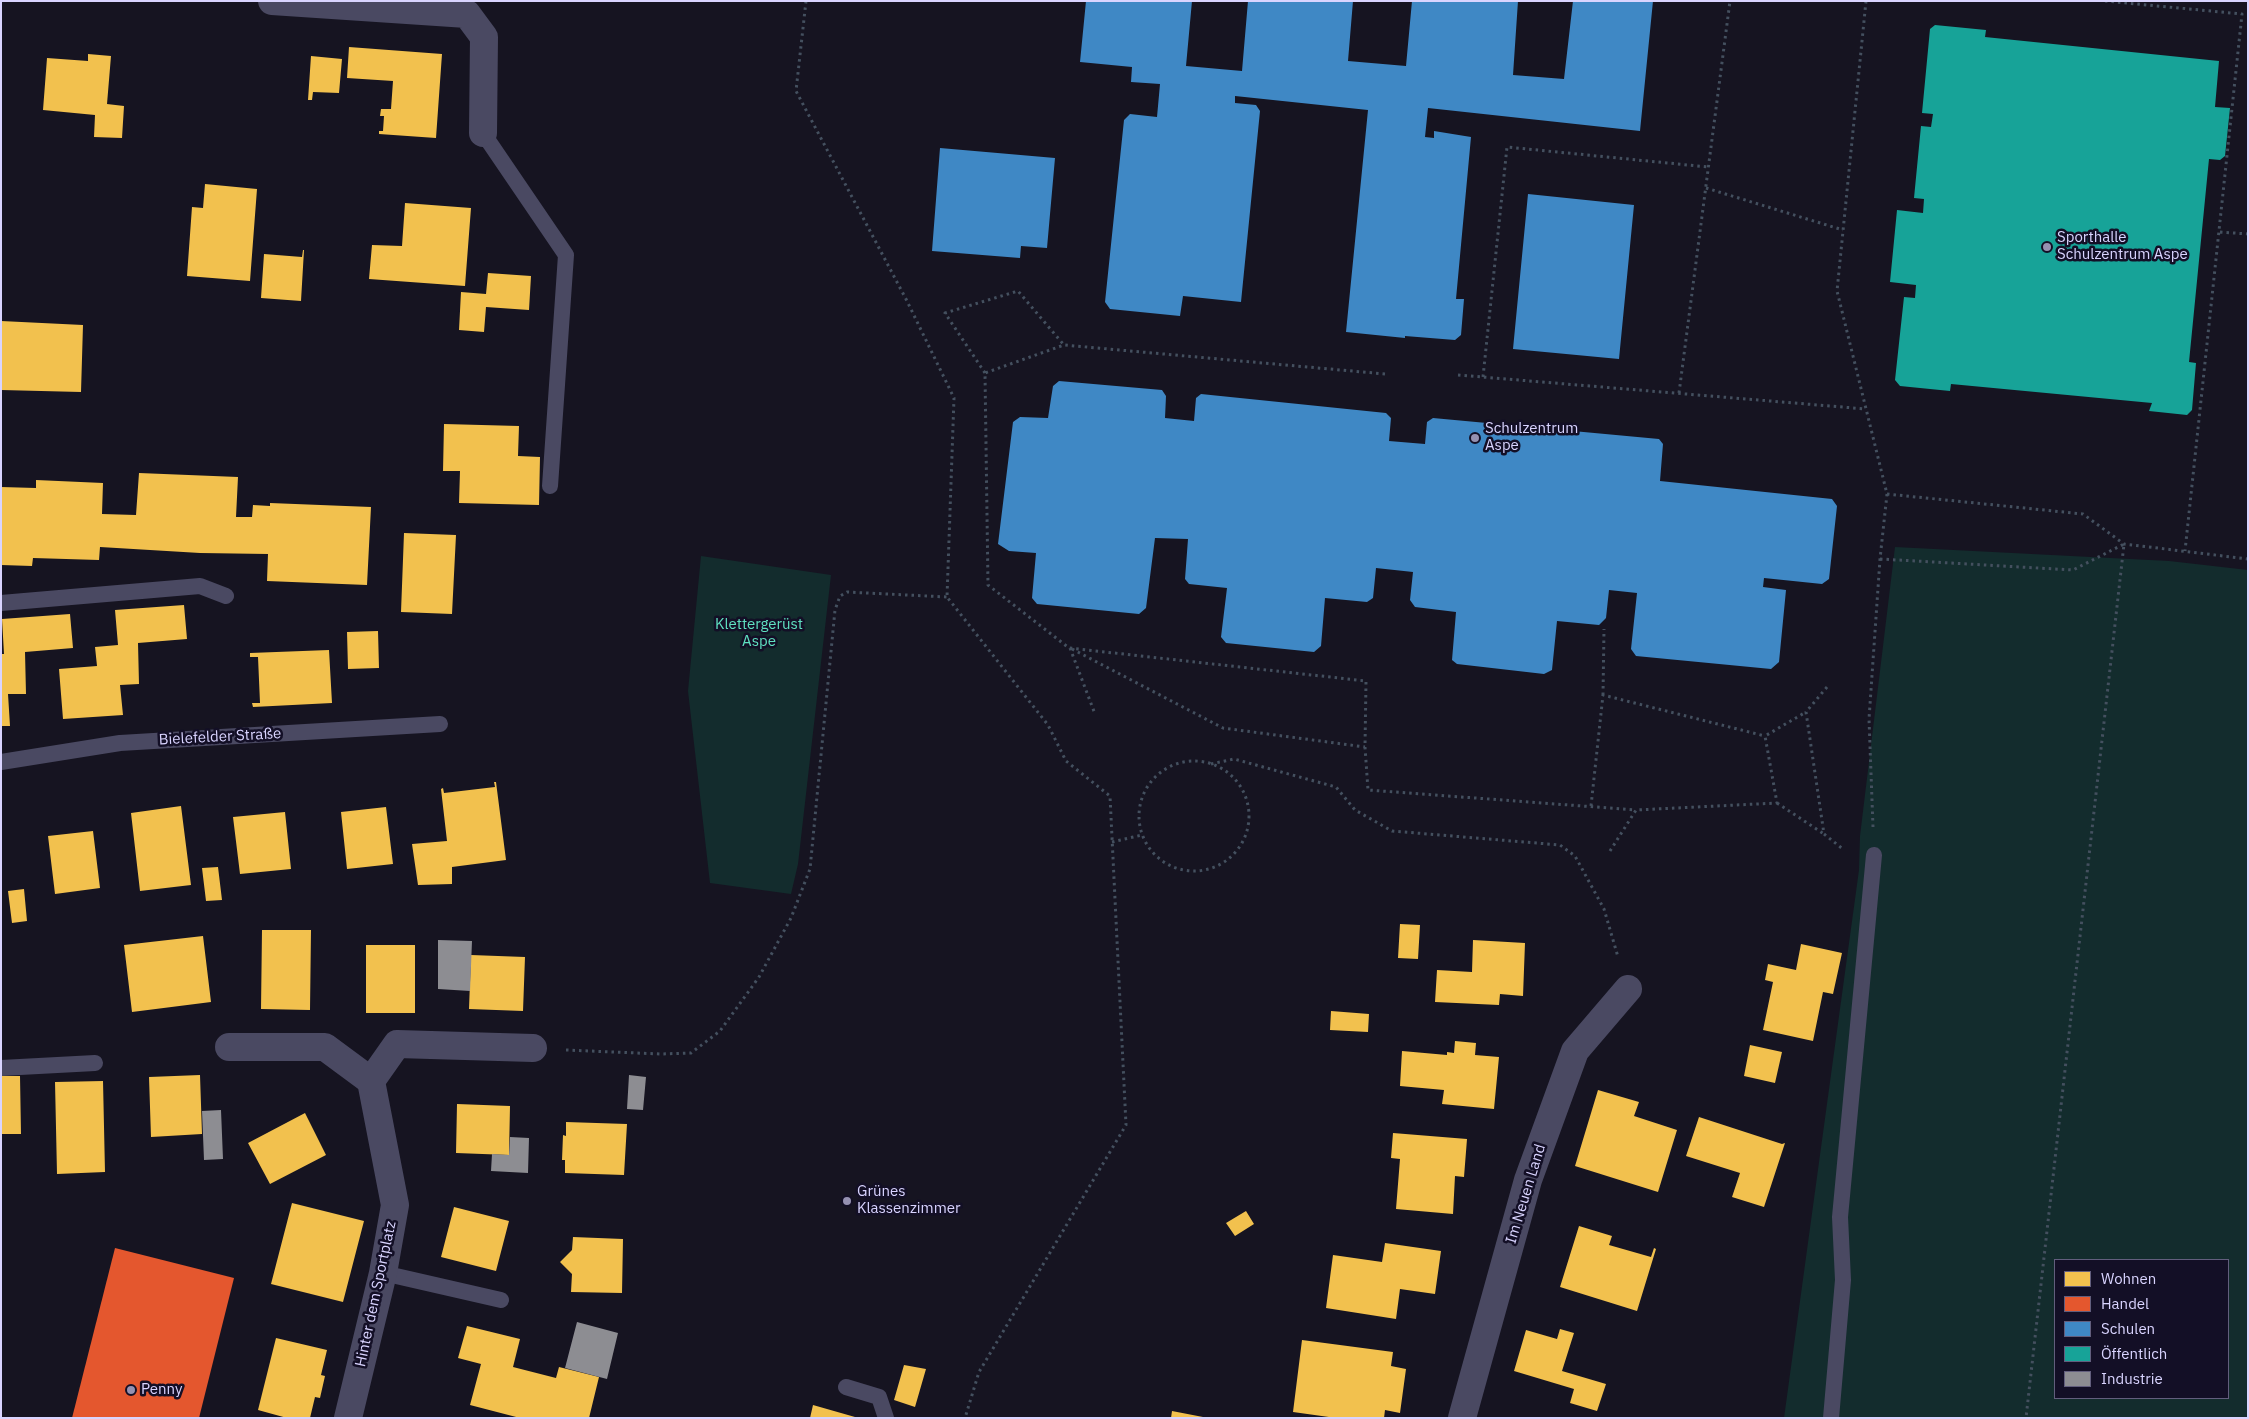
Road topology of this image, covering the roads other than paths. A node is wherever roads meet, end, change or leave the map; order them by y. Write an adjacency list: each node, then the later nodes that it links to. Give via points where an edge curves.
1 (272, 1): 2 (street, via 467,14 484,36)
2 (483, 133): 3 (lane, via 566,255)
3 (550, 486)
4 (226, 596): 5 (lane, via 200,586)
5 (1, 603)
6 (440, 724): 7 (lane, Bielefelder Straße, via 120,743)
7 (1, 762)
8 (1874, 855): 21 (lane, via 1840,1218 1843,1280)
9 (1628, 989): 20 (street, Im Neuen Land, via 1575,1051 1528,1180)
10 (229, 1047): 14 (street, via 325,1047)
11 (533, 1048): 14 (street, via 396,1044)
12 (95, 1063): 13 (lane)
13 (1, 1068)
14 (371, 1081): 15 (street, Hinter dem Sportplatz, via 395,1205)
15 (383, 1273): 16 (lane); 18 (street, Hinter dem Sportplatz)
16 (501, 1300)
17 (846, 1387): 19 (lane, via 879,1397)
18 (348, 1418)
19 (886, 1418)
20 (1462, 1418)
21 (1831, 1418)

